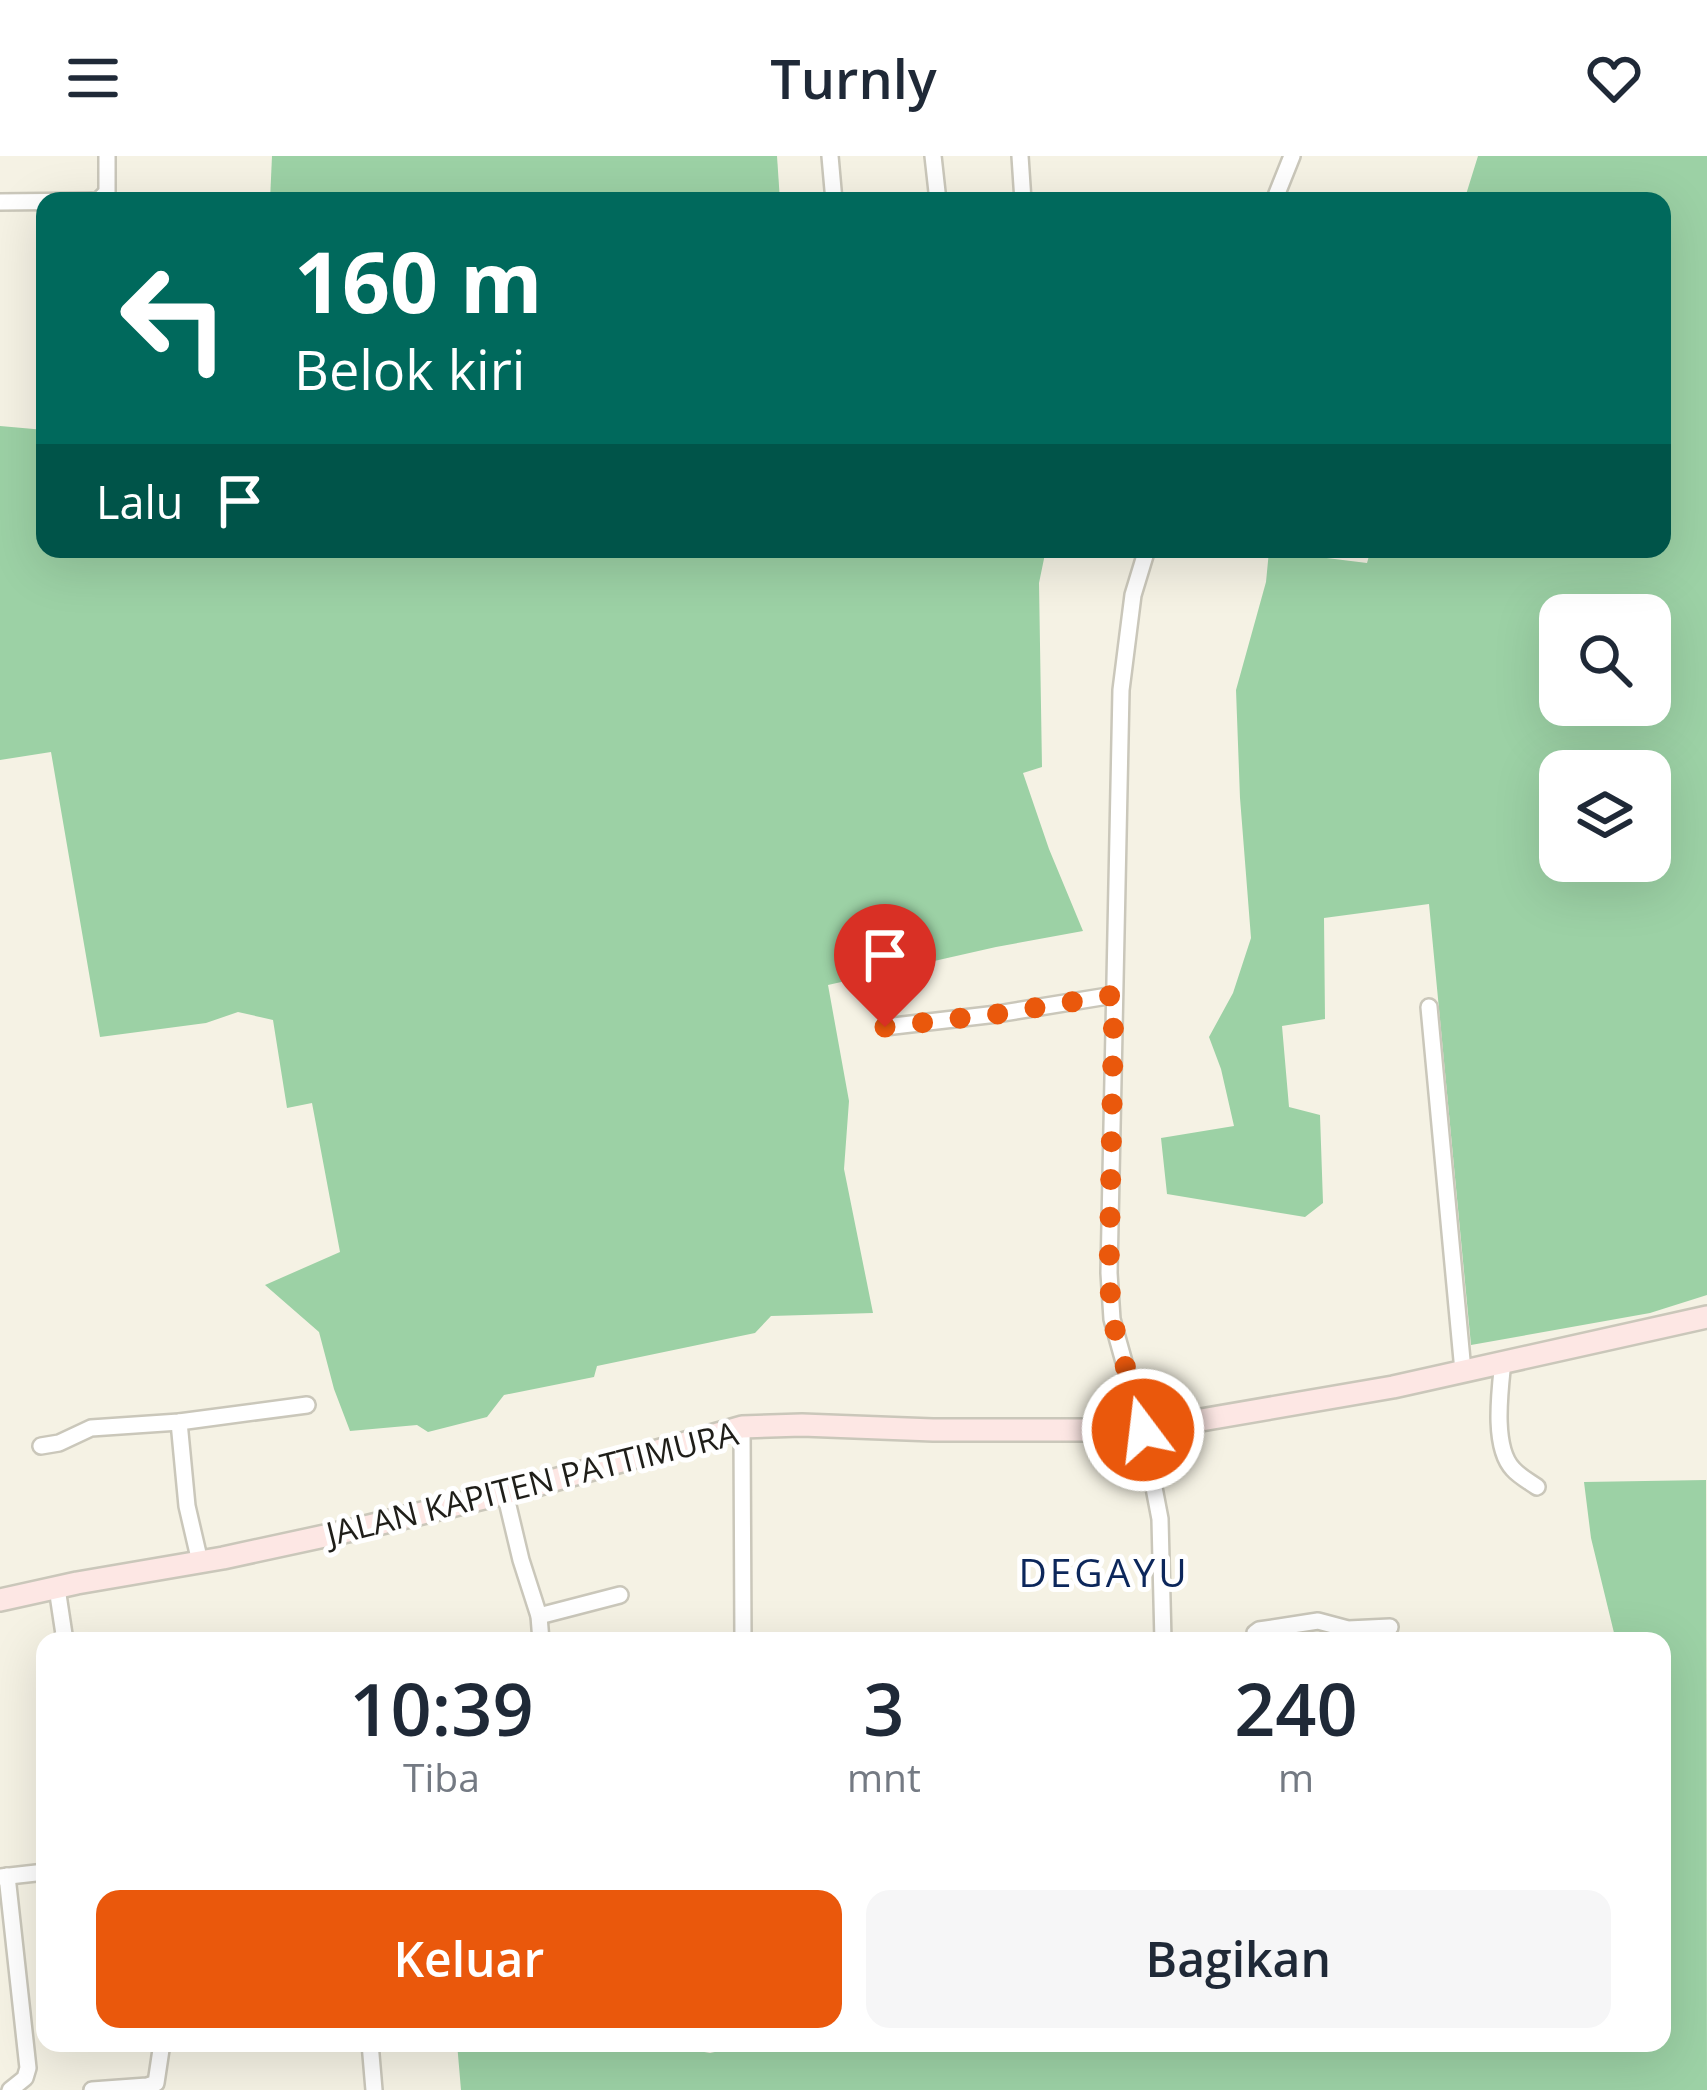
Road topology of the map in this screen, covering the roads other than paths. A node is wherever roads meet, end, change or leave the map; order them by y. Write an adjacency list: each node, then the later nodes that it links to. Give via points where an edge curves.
1 (106, 156): 6 (street)
2 (830, 156): 7 (street)
3 (933, 156): 8 (street)
4 (1020, 156): 9 (street)
5 (1292, 156): 10 (street)
6 (107, 192)
7 (833, 192)
8 (937, 192)
9 (1022, 192)
10 (1278, 192)
11 (0, 202): 12 (street)
12 (36, 202)
13 (1144, 558): 14 (street, via 1120,690)
14 (1114, 995): 16 (street); 23 (street, via 1112,1319)
15 (1429, 1006): 19 (street)
16 (885, 1027)
17 (1707, 1316): 18 (street, JALAN KAPITEN PATTIMURA)
18 (1503, 1361): 19 (street, JALAN KAPITEN PATTIMURA); 25 (street, via 1507,1461)
19 (1463, 1371): 23 (street, JALAN KAPITEN PATTIMURA)
20 (307, 1405): 21 (street)
21 (179, 1422): 24 (street, via 91,1428); 27 (street)
22 (742, 1427): 23 (street, JALAN KAPITEN PATTIMURA); 26 (street, JALAN KAPITEN PATTIMURA); 35 (street)
23 (1143, 1430): 36 (street, via 1160,1519)
24 (41, 1446)
25 (1537, 1487)
26 (505, 1493): 27 (street, JALAN KAPITEN PATTIMURA); 31 (street)
27 (200, 1562): 28 (street, JALAN KAPITEN PATTIMURA)
28 (57, 1588): 30 (street, JALAN KAPITEN PATTIMURA); 33 (street)
29 (620, 1595): 31 (street)
30 (0, 1600)
31 (539, 1616): 34 (street)
32 (1390, 1627): 37 (street, via 1318,1621)
33 (64, 1632)
34 (540, 1632)
35 (742, 1632)
36 (1163, 1632)
37 (1256, 1632)
38 (36, 1872): 39 (street)
39 (3, 1876): 42 (street, via 28,2068)
40 (161, 2052): 43 (street, via 156,2083)
41 (371, 2052): 44 (street)
42 (10, 2090)
43 (92, 2090)
44 (374, 2090)

